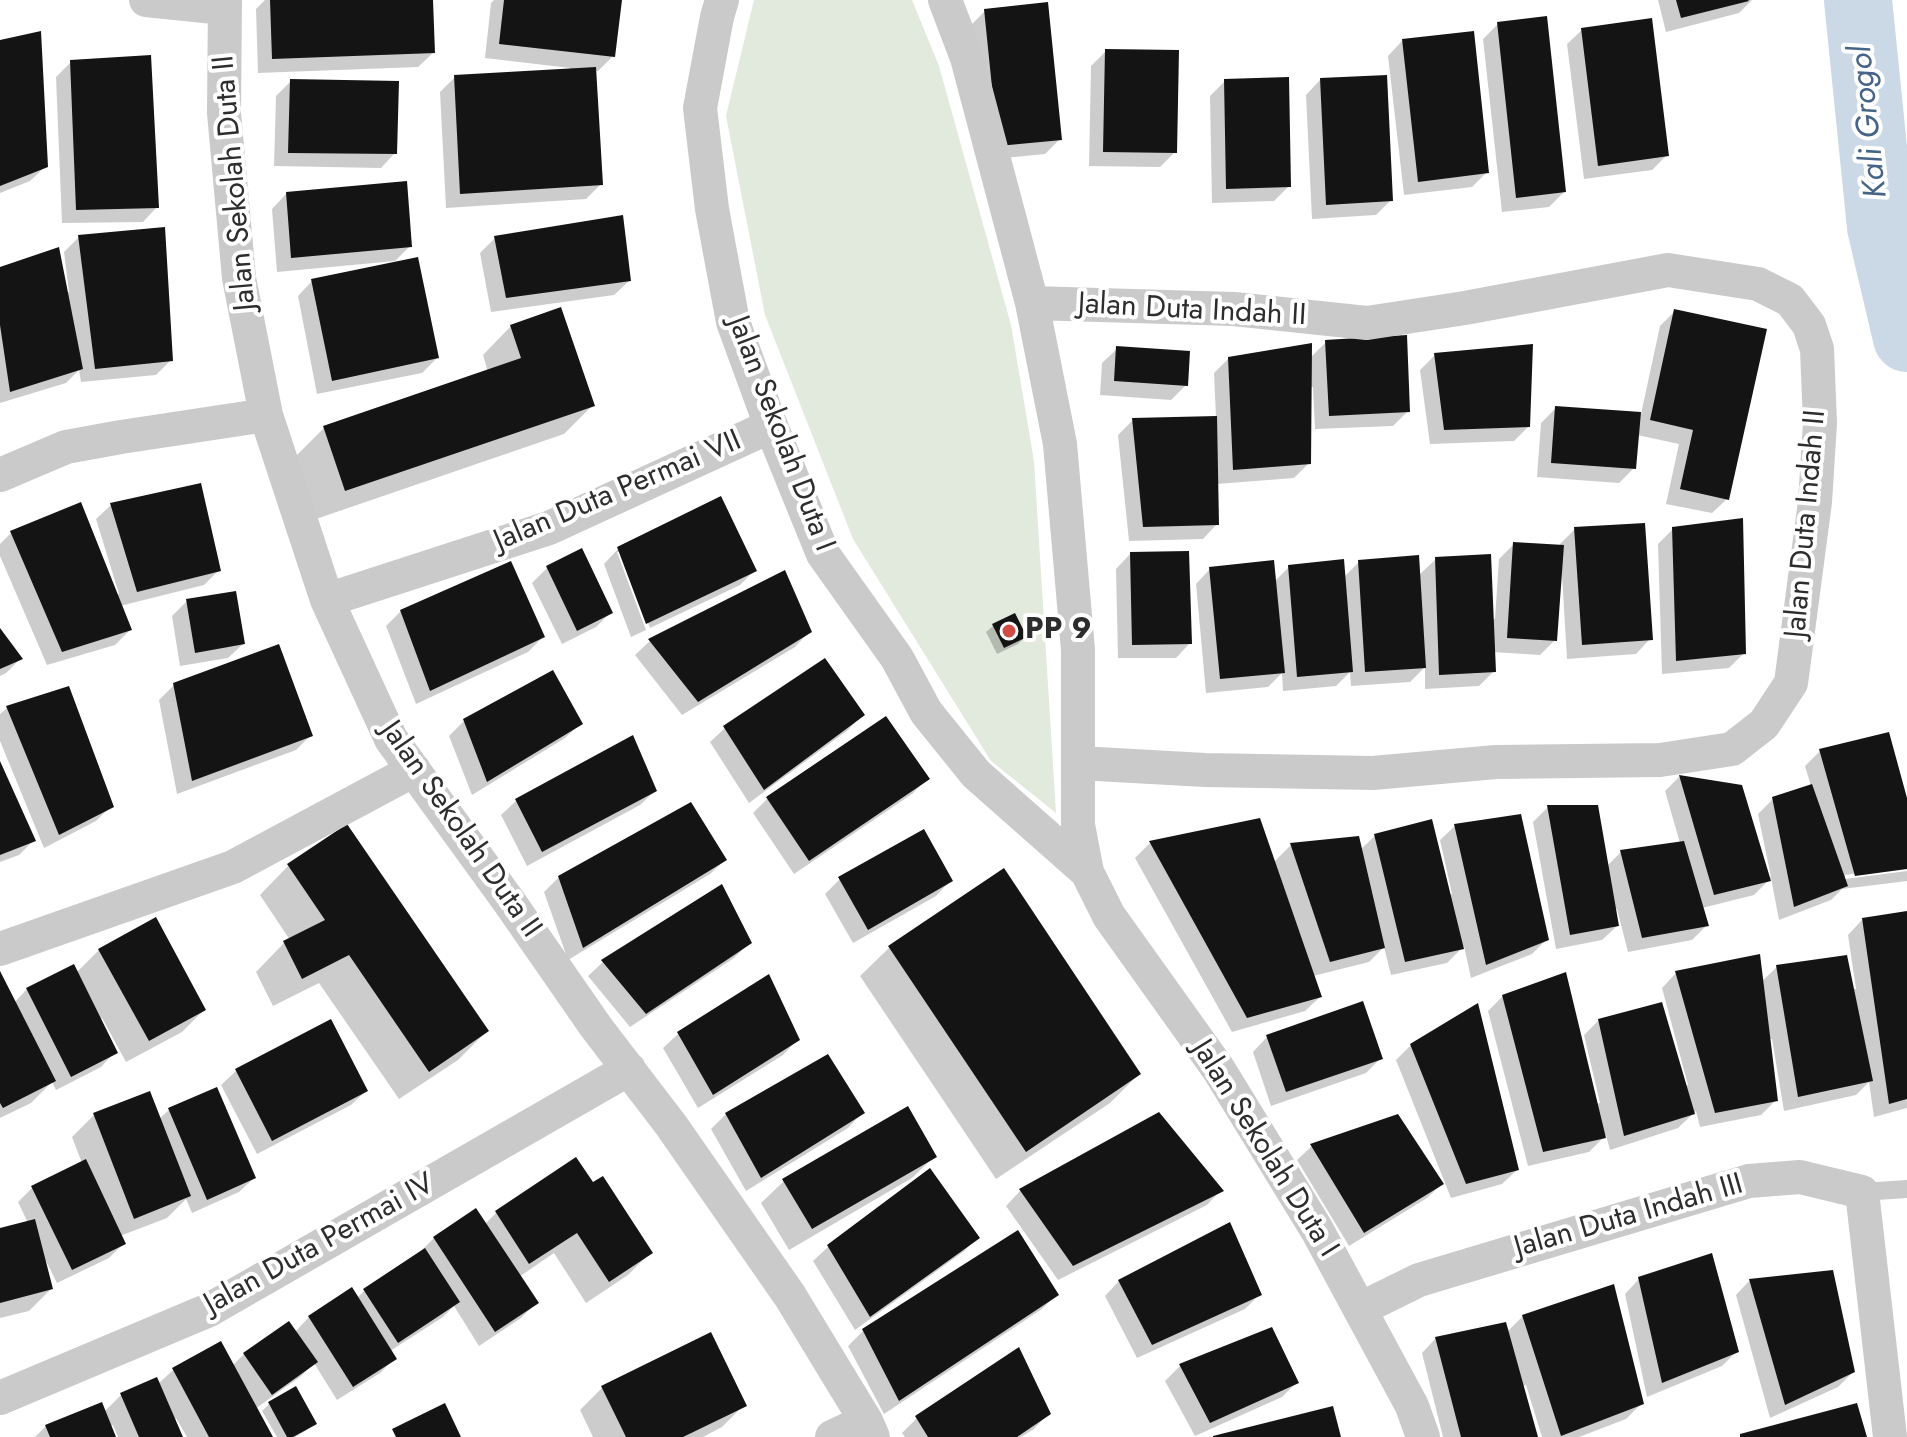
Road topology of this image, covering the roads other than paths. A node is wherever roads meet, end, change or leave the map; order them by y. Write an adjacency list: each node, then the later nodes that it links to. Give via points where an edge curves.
1 (146, 0): 4 (street)
2 (722, 0): 7 (street, Jalan Sekolah Duta I, via 700,108 733,322)
3 (945, 0): 5 (street, Jalan Sekolah Duta I, via 967,58)
4 (224, 4): 6 (street, Jalan Sekolah Duta II, via 224,113 239,278)
5 (1032, 303): 10 (street, Jalan Sekolah Duta I, via 1060,444 1078,650); 10 (street, Jalan Duta Indah II, via 1234,309 1367,323 1668,270 1758,284 1790,300 1809,325 1817,349 1815,502 1791,683 1764,724 1732,749 1660,760 1496,762 1373,773)
6 (266, 415): 8 (street, via 66,447); 9 (street, Jalan Sekolah Duta II)
7 (771, 426): 9 (street, Jalan Duta Permai VII, via 549,528); 12 (street, Jalan Sekolah Duta I, via 823,554 897,658 926,712 976,774)
8 (0, 475)
9 (327, 600): 11 (street, Jalan Sekolah Duta II, via 391,739)
10 (1079, 763): 12 (street, Jalan Sekolah Duta I, via 1078,825)
11 (414, 770): 13 (street, via 233,867); 14 (street, Jalan Sekolah Duta II)
12 (1087, 872): 17 (street, Jalan Sekolah Duta I, via 1109,916 1227,1083)
13 (0, 949)
14 (629, 1069): 18 (street, Jalan Duta Permai IV, via 209,1310); 19 (street, Jalan Sekolah Duta II, via 790,1296)
15 (1907, 1189): 16 (lane, Jalan Duta Indah III)
16 (1862, 1192): 17 (street, Jalan Duta Indah III, via 1800,1177 1749,1181 1419,1280); 22 (street)
17 (1360, 1309): 21 (street, Jalan Sekolah Duta I)
18 (0, 1398)
19 (870, 1429): 20 (street)
20 (832, 1437)
21 (1423, 1437)
22 (1890, 1437)

